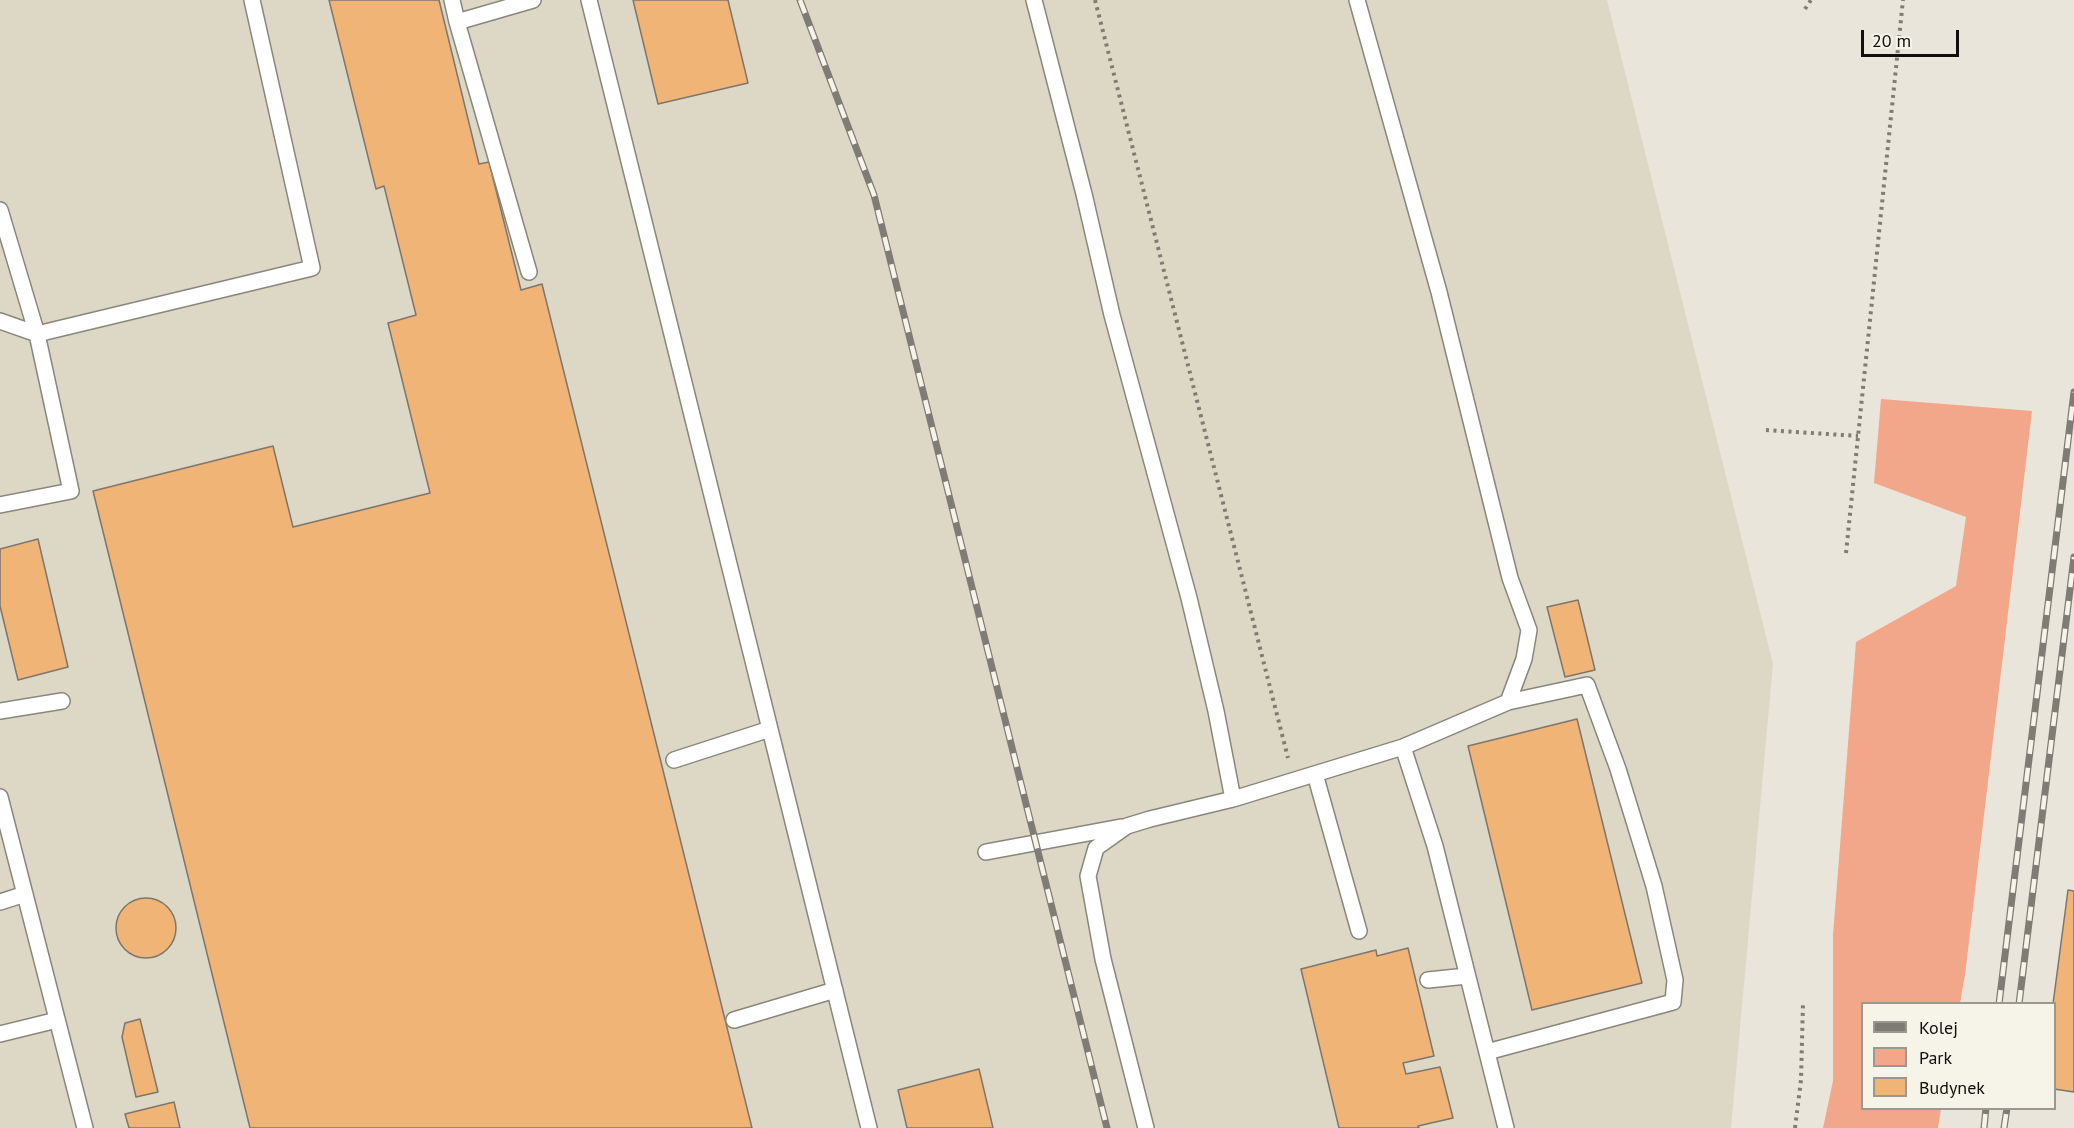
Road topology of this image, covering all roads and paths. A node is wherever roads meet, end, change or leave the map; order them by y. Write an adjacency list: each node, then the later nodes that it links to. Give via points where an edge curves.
1 (252, 0): 15 (lane, via 312,268)
2 (452, 0): 11 (lane)
3 (533, 0): 11 (lane)
4 (589, 0): 23 (lane)
5 (1034, 0): 29 (lane, via 1112,315 1189,598)
6 (1095, 0): 27 (path)
7 (1357, 0): 21 (lane, via 1439,292 1510,578 1529,630 1524,659)
8 (1811, 0): 10 (path)
9 (1904, 0): 17 (path)
10 (1805, 9)
11 (457, 22): 13 (lane)
12 (0, 210): 15 (lane)
13 (529, 272)
14 (0, 321): 15 (lane)
15 (37, 334): 18 (lane, via 71,491)
16 (1766, 430): 17 (path)
17 (1858, 436): 19 (path)
18 (0, 505)
19 (1846, 553)
20 (62, 701): 22 (lane)
21 (1508, 702): 24 (lane); 43 (lane, via 1587,685 1618,769 1650,876 1675,980 1673,1002)
22 (0, 711)
23 (770, 729): 25 (lane); 38 (lane)
24 (1403, 747): 26 (lane); 36 (lane, via 1435,846)
25 (674, 760)
26 (1315, 774): 27 (lane); 35 (lane)
27 (1294, 781): 29 (lane)
28 (0, 797): 30 (lane)
29 (1233, 799): 31 (lane)
30 (3, 825): 33 (lane)
31 (1126, 826): 32 (lane); 46 (lane, via 1096,848 1088,876 1103,959)
32 (986, 852)
33 (25, 894): 34 (lane); 40 (lane)
34 (0, 902)
35 (1359, 931)
36 (1467, 976): 37 (lane); 43 (lane)
37 (1428, 980)
38 (835, 990): 41 (lane); 45 (lane)
39 (1803, 1003): 48 (path)
40 (57, 1020): 42 (lane); 44 (lane)
41 (734, 1020)
42 (0, 1035)
43 (1487, 1052): 47 (lane)
44 (85, 1128)
45 (870, 1128)
46 (1146, 1128)
47 (1506, 1128)
48 (1795, 1128)

